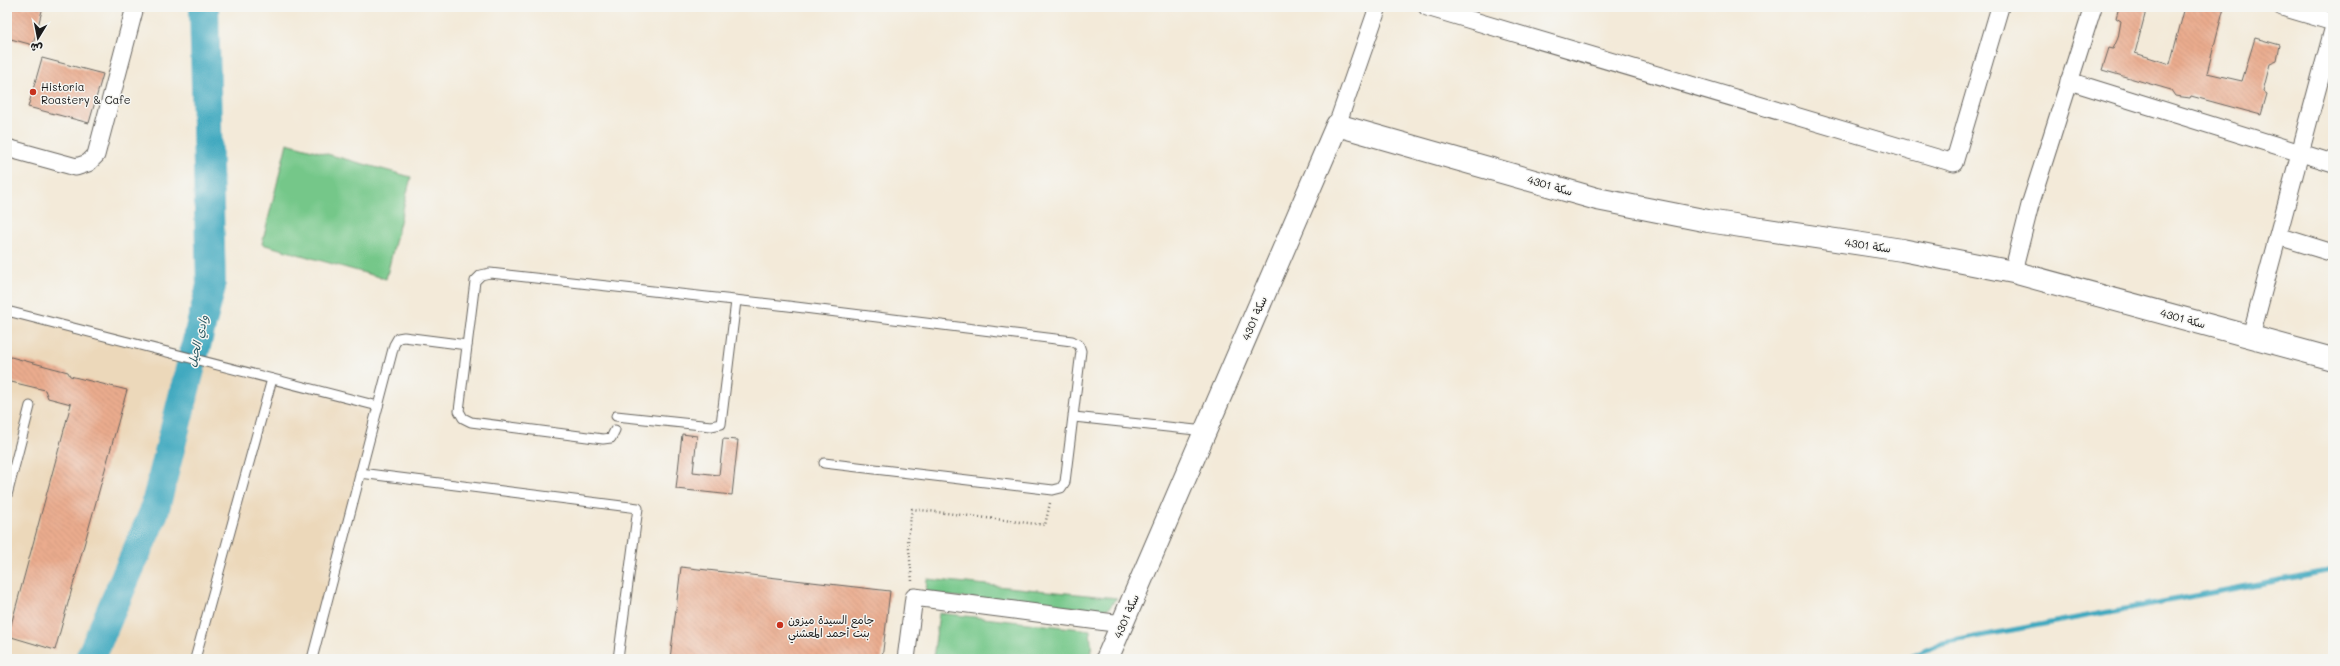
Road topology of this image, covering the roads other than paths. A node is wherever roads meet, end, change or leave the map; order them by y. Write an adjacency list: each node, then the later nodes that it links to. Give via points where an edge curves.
1 (135, 7): 12 (street, via 96,154 88,163 76,166)
2 (1378, 7): 11 (street)
3 (1427, 7): 4 (street, via 1954,163)
4 (2000, 7)
5 (2093, 7): 10 (street)
6 (2282, 7): 7 (street)
7 (2333, 22)
8 (2333, 30): 9 (street)
9 (2331, 47): 13 (street)
10 (2069, 81): 13 (street); 17 (street, via 2030,205)
11 (1337, 124): 17 (street, سكة 4301, via 1597,199 1708,221 1902,250); 29 (street, سكة 4301)
12 (7, 148)
13 (2300, 152): 14 (street); 15 (street)
14 (2333, 163)
15 (2278, 236): 16 (street); 20 (street)
16 (2333, 253)
17 (2013, 272): 20 (street, سكة 4301)
18 (736, 301): 21 (lane, via 490,273 481,275 475,281); 26 (lane, via 720,424 711,426); 27 (lane, via 1072,341 1079,345 1082,351)
19 (7, 311): 23 (lane)
20 (2251, 336): 22 (street, سكة 4301)
21 (468, 345): 25 (lane, via 398,338); 28 (lane, via 459,411 463,418 471,422 603,439 611,438)
22 (2333, 359)
23 (272, 379): 25 (lane); 34 (lane)
24 (30, 406): 32 (lane)
25 (378, 406): 31 (lane)
26 (616, 416)
27 (1074, 417): 29 (lane); 30 (lane, via 1065,482 1061,488 1053,490)
28 (615, 430)
29 (1205, 431): 33 (street, سكة 4301)
30 (824, 463)
31 (360, 473): 35 (lane); 36 (lane, via 638,508)
32 (7, 495)
33 (1122, 624): 37 (street, via 914,597); 38 (street, سكة 4301)
34 (195, 659)
35 (312, 659)
36 (618, 659)
37 (906, 659)
38 (1107, 659)

